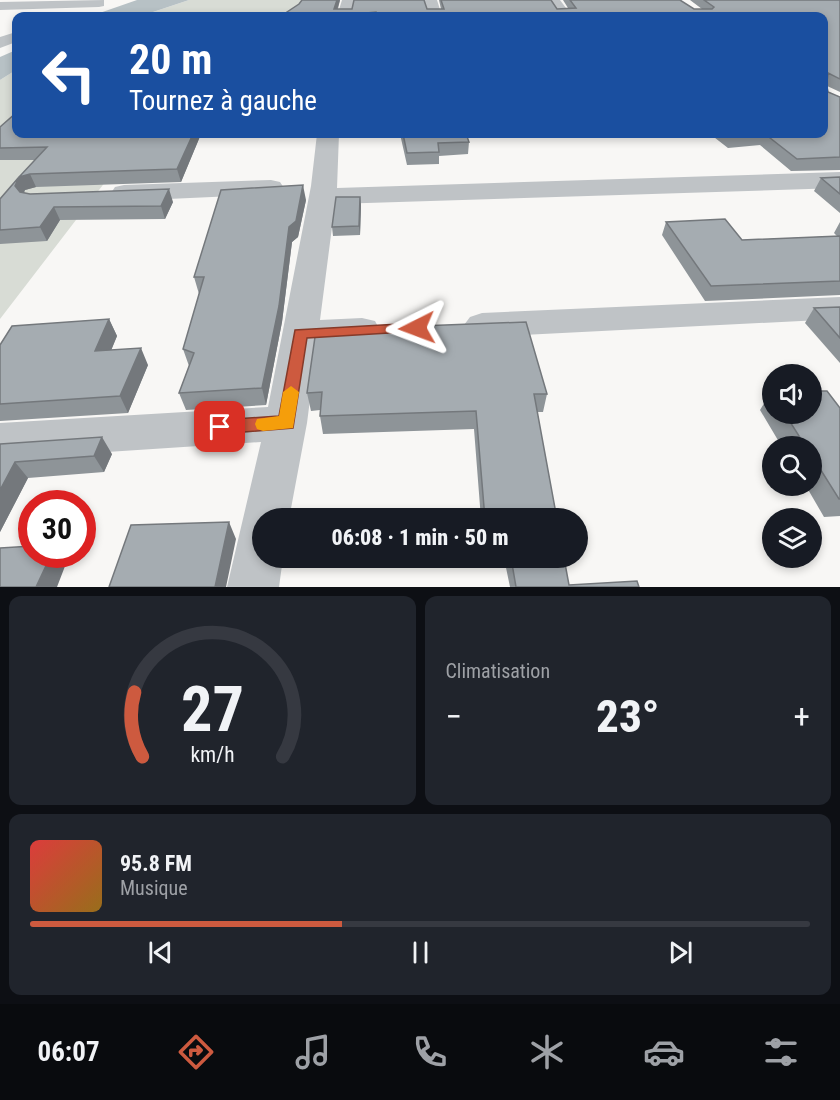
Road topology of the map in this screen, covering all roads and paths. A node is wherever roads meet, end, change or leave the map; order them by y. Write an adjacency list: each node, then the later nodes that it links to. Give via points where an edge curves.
1 (102, 1): 2 (street); 3 (street)
2 (0, 6)
3 (75, 12)
4 (327, 138): 6 (street)
5 (840, 180): 6 (street)
6 (310, 189): 7 (street); 11 (street)
7 (100, 194)
8 (840, 308): 9 (street)
9 (456, 326)
10 (396, 329): 11 (street)
11 (301, 333): 12 (street)
12 (286, 423): 13 (street); 14 (street)
13 (0, 441)
14 (267, 508)
15 (256, 568): 16 (street)
16 (253, 587)

